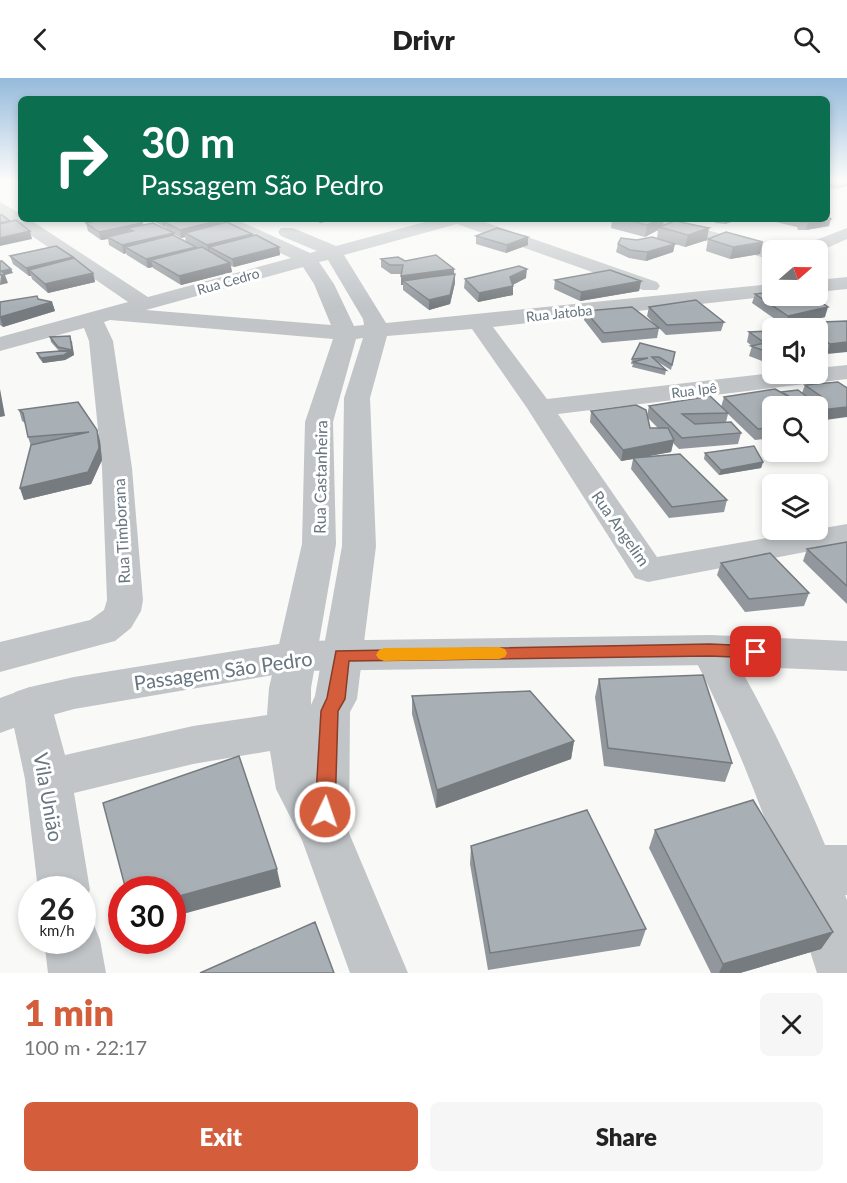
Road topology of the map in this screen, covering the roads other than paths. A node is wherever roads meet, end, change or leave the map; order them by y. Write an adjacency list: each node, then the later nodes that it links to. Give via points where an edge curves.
1 (35, 224): 17 (street)
2 (231, 224): 11 (street)
3 (269, 224): 10 (street)
4 (439, 224): 10 (street, Rua Cedro)
5 (471, 224): 16 (street)
6 (666, 224): 9 (street)
7 (847, 233): 8 (street)
8 (828, 241)
9 (762, 251)
10 (332, 252): 11 (street, Rua Cedro); 20 (street, via 374,319)
11 (306, 259): 17 (street, Rua Cedro); 21 (street, via 324,284)
12 (762, 270): 16 (street)
13 (847, 283): 14 (street)
14 (828, 285)
15 (762, 291): 16 (street, Rua Jatoba)
16 (696, 298): 19 (street, Rua Jatoba)
17 (145, 304): 18 (street, Rua Cedro)
18 (101, 316): 21 (street, Rua Jatoba); 22 (street, Rua Cedro); 32 (street, Rua Timborana, via 117,468 123,614 101,631)
19 (478, 322): 20 (street, Rua Jatoba); 24 (street, Rua Angelim)
20 (377, 331): 21 (street, Rua Jatoba); 27 (street, via 357,398)
21 (346, 333): 26 (street, Rua Castanheira, via 319,422)
22 (0, 344)
23 (847, 372): 24 (street, Rua Ipê)
24 (540, 408): 25 (street, Rua Angelim, via 648,570)
25 (847, 534)
26 (319, 544): 27 (street); 30 (street, Rua Castanheira)
27 (359, 546): 29 (street)
28 (710, 650): 29 (street, Passagem São Pedro); 31 (street, Passagem São Pedro); 37 (street)
29 (342, 655): 30 (street, Passagem São Pedro); 36 (street, via 336,699 329,711)
30 (297, 656): 33 (street, Passagem São Pedro, via 74,693); 34 (street, Rua Castanheira, via 290,688)
31 (847, 656)
32 (0, 657)
33 (15, 710): 35 (street, Vila União)
34 (288, 730): 35 (street, via 193,745); 36 (street, Rua Castanheira, via 300,789)
35 (48, 779): 38 (street, Vila União)
36 (324, 833): 41 (street, Rua Castanheira)
37 (829, 870): 42 (street)
38 (62, 876)
39 (74, 954): 40 (street)
40 (77, 973)
41 (379, 973)
42 (846, 973)

